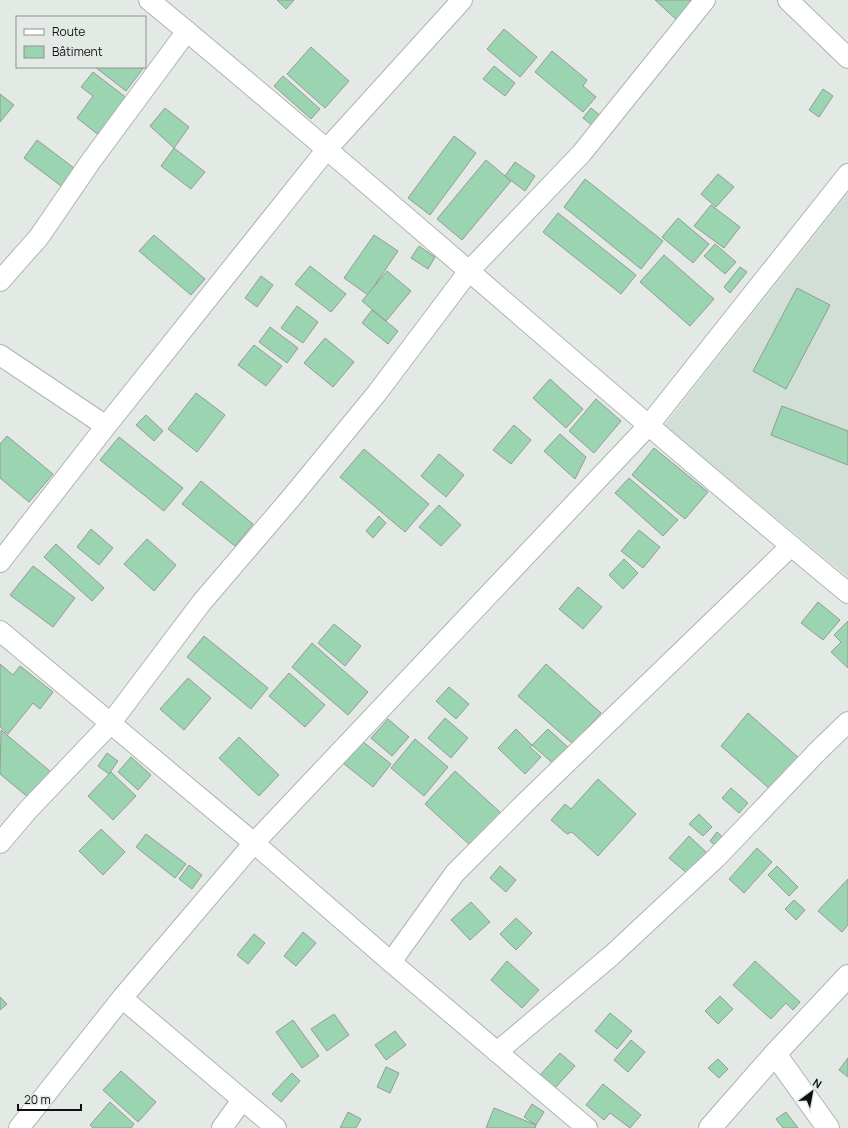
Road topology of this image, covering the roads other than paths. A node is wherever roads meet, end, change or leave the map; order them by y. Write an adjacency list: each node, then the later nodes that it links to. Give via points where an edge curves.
1 (149, 0): 5 (street)
2 (462, 0): 7 (street)
3 (705, 0): 9 (street, via 580,154)
4 (788, 0): 6 (street)
5 (187, 31): 7 (street); 10 (street, via 91,161 39,237)
6 (848, 58)
7 (327, 149): 9 (street); 13 (street)
8 (848, 174): 12 (street)
9 (469, 272): 12 (street); 19 (street, via 377,393 202,602)
10 (0, 281)
11 (0, 355): 13 (street)
12 (649, 425): 14 (street); 21 (street)
13 (106, 426): 15 (street)
14 (791, 546): 16 (street); 22 (street, via 455,873)
15 (0, 562)
16 (848, 593)
17 (0, 631): 19 (street)
18 (848, 722): 25 (street, via 710,864 612,954)
19 (110, 724): 20 (street); 21 (street)
20 (0, 843)
21 (254, 843): 22 (street); 24 (street)
22 (391, 962): 25 (street)
23 (848, 976): 26 (street)
24 (122, 998): 27 (street); 28 (street)
25 (497, 1052): 31 (street)
26 (775, 1054): 32 (street); 33 (street)
27 (242, 1100): 29 (street); 30 (street)
28 (19, 1128)
29 (222, 1128)
30 (276, 1128)
31 (587, 1128)
32 (710, 1128)
33 (828, 1128)

